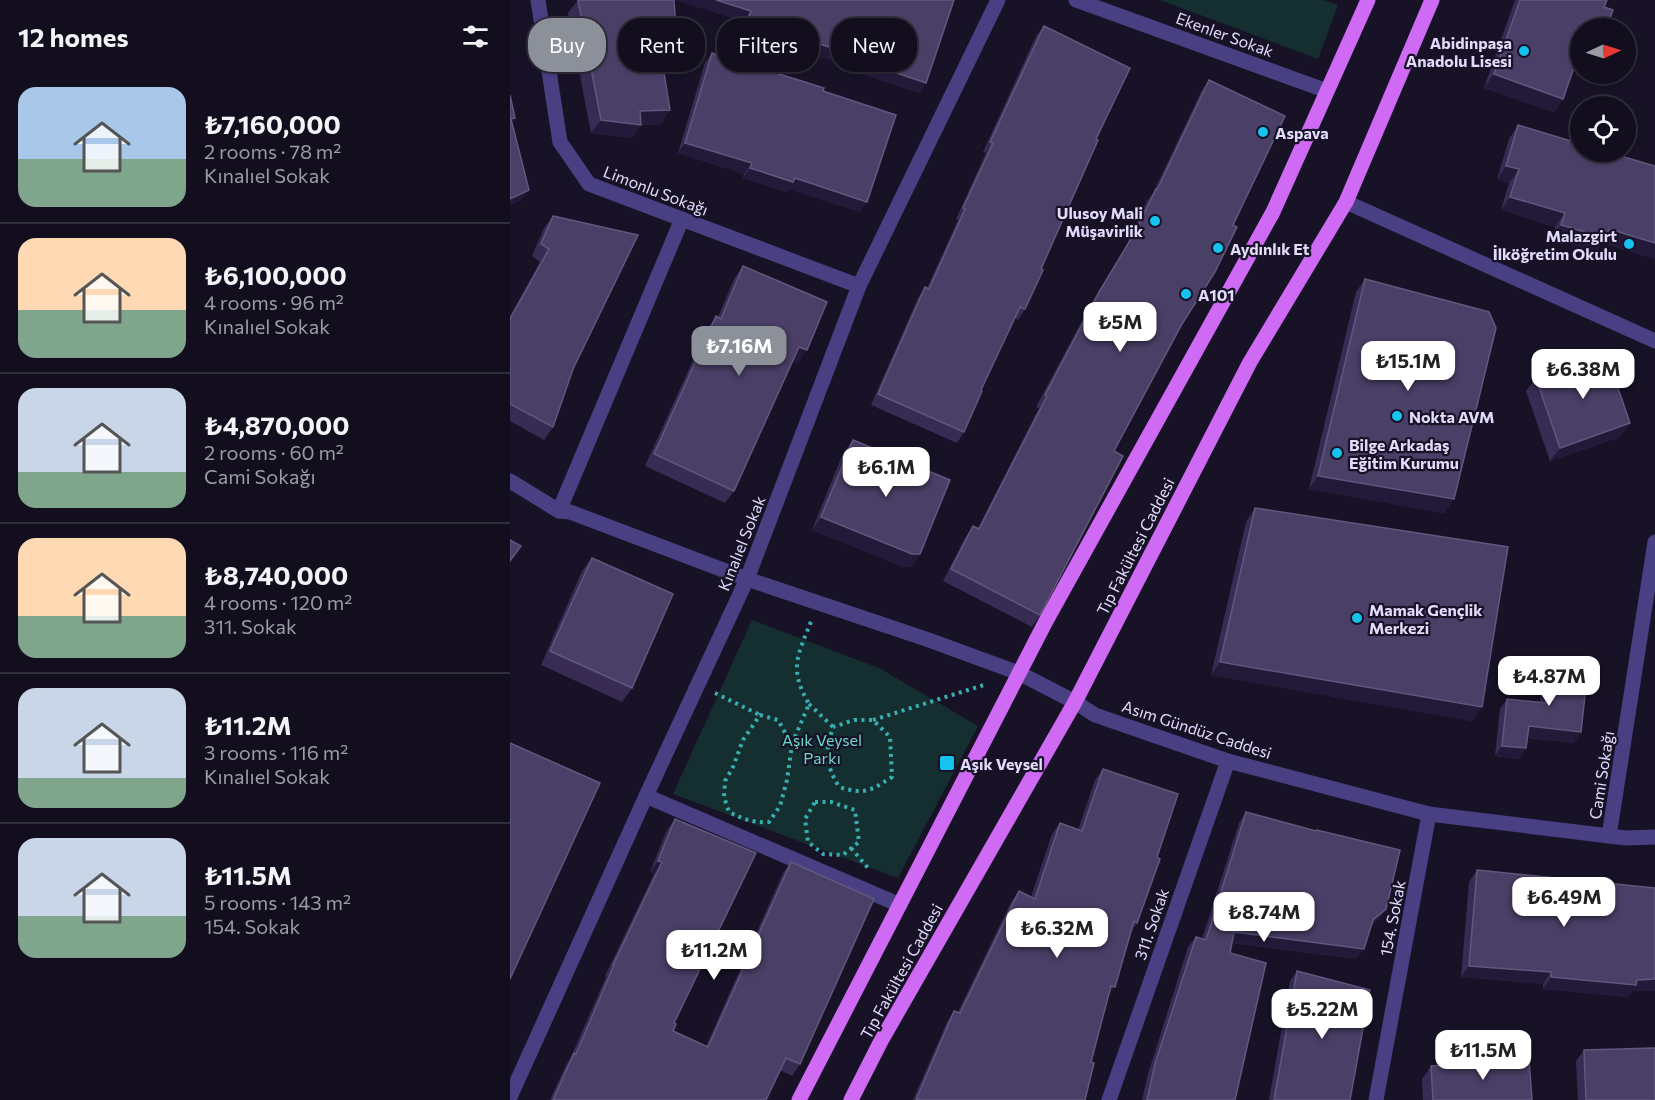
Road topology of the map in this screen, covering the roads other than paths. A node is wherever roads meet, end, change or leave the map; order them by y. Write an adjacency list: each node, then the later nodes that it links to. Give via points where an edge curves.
1 (538, 0): 8 (street, Limonlu Sokağı, via 560,142 589,184)
2 (998, 0): 9 (street, Kınalıel Sokak)
3 (1076, 0): 6 (street, Ekenler Sokak)
4 (1368, 0): 6 (main road)
5 (1432, 0): 7 (main road, Tıp Fakültesi Caddesi)
6 (1327, 91): 15 (main road, via 1273,212)
7 (1346, 202): 10 (street); 16 (main road, Tıp Fakültesi Caddesi, via 1250,362)
8 (682, 219): 9 (street, Limonlu Sokağı); 12 (street)
9 (859, 286): 14 (street, Kınalıel Sokak)
10 (1655, 341)
11 (510, 481): 12 (street, Asım Gündüz Caddesi)
12 (560, 511): 14 (street, Asım Gündüz Caddesi)
13 (1655, 542): 20 (street, Cami Sokağı)
14 (747, 579): 15 (street, Asım Gündüz Caddesi); 18 (street, Kınalıel Sokak)
15 (1019, 674): 16 (street, Asım Gündüz Caddesi); 22 (main road)
16 (1074, 702): 17 (street, Asım Gündüz Caddesi, via 1095,715); 25 (main road, Tıp Fakültesi Caddesi)
17 (1228, 761): 19 (street, Asım Gündüz Caddesi); 26 (street, 311. Sokak)
18 (646, 795): 22 (street); 23 (street, Kınalıel Sokak)
19 (1429, 814): 20 (street, Asım Gündüz Caddesi); 27 (street, 154. Sokak)
20 (1609, 836): 21 (street, Asım Gündüz Caddesi)
21 (1655, 837)
22 (900, 905): 24 (main road)
23 (510, 1097)
24 (798, 1100)
25 (851, 1100)
26 (1109, 1100)
27 (1376, 1100)

